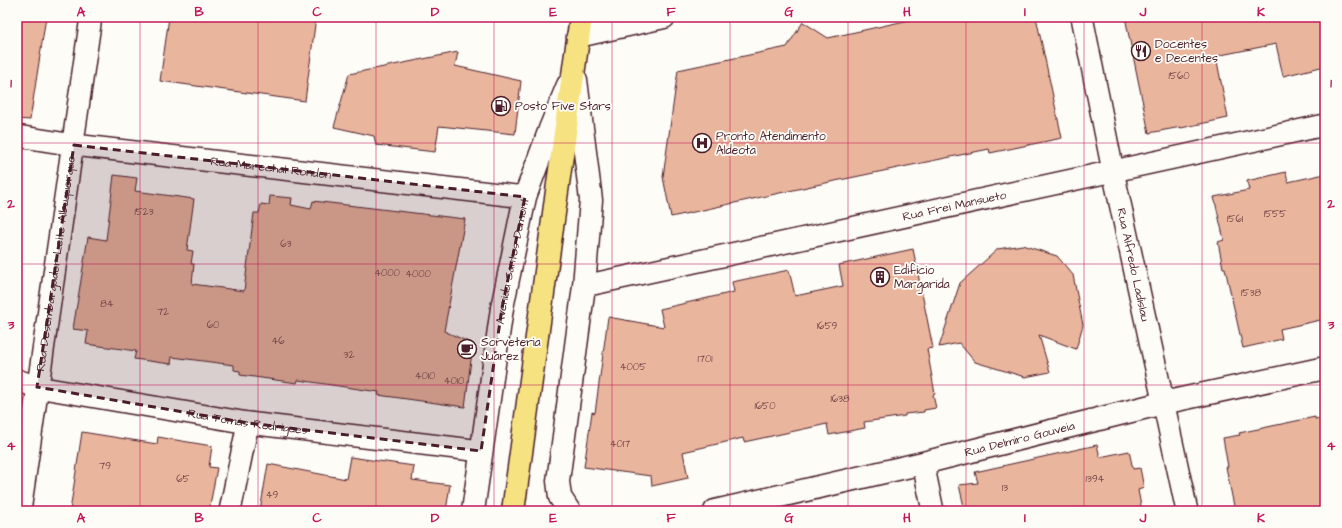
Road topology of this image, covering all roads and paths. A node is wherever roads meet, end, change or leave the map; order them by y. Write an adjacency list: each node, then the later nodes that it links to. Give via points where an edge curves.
1 (91, 17): 8 (street, Rua Desembargador Leite Albuquerque)
2 (664, 17): 4 (street)
3 (1082, 17): 9 (street, Rua Alfredo Ladislau)
4 (579, 26): 5 (main road, Avenida Santos Dumont)
5 (574, 67): 10 (street, Avenida Santos Dumont); 11 (street, Avenida Santos Dumont, via 591,200); 22 (main road, Avenida Santos Dumont)
6 (1325, 125): 9 (street, Rua Frei Mansueto)
7 (17, 136): 8 (street, Rua Marechal Rondon)
8 (74, 145): 10 (street, Rua Marechal Rondon); 14 (street, Rua Desembargador Leite Albuquerque)
9 (1113, 171): 11 (street, Rua Frei Mansueto); 15 (street, Rua Alfredo Ladislau)
10 (525, 198): 17 (street, Avenida Santos Dumont, via 502,308)
11 (584, 286): 23 (street, Avenida Santos Dumont, via 558,481 560,497)
12 (1325, 368): 15 (street, Rua Delmiro Gouveia)
13 (17, 380): 14 (street, Rua Tomás Rodrigues)
14 (37, 387): 16 (street, Rua Tomás Rodrigues); 19 (street, Rua Desembargador Leite Albuquerque)
15 (1163, 403): 18 (street, Rua Delmiro Gouveia); 26 (street, Rua Alfredo Ladislau)
16 (248, 423): 17 (street, Rua Tomás Rodrigues); 20 (street)
17 (481, 451): 21 (street, Avenida Santos Dumont)
18 (923, 463): 24 (street, Rua Delmiro Gouveia); 25 (street)
19 (20, 511)
20 (230, 511)
21 (473, 511)
22 (513, 511)
23 (570, 511)
24 (715, 511)
25 (933, 511)
26 (1187, 511)

